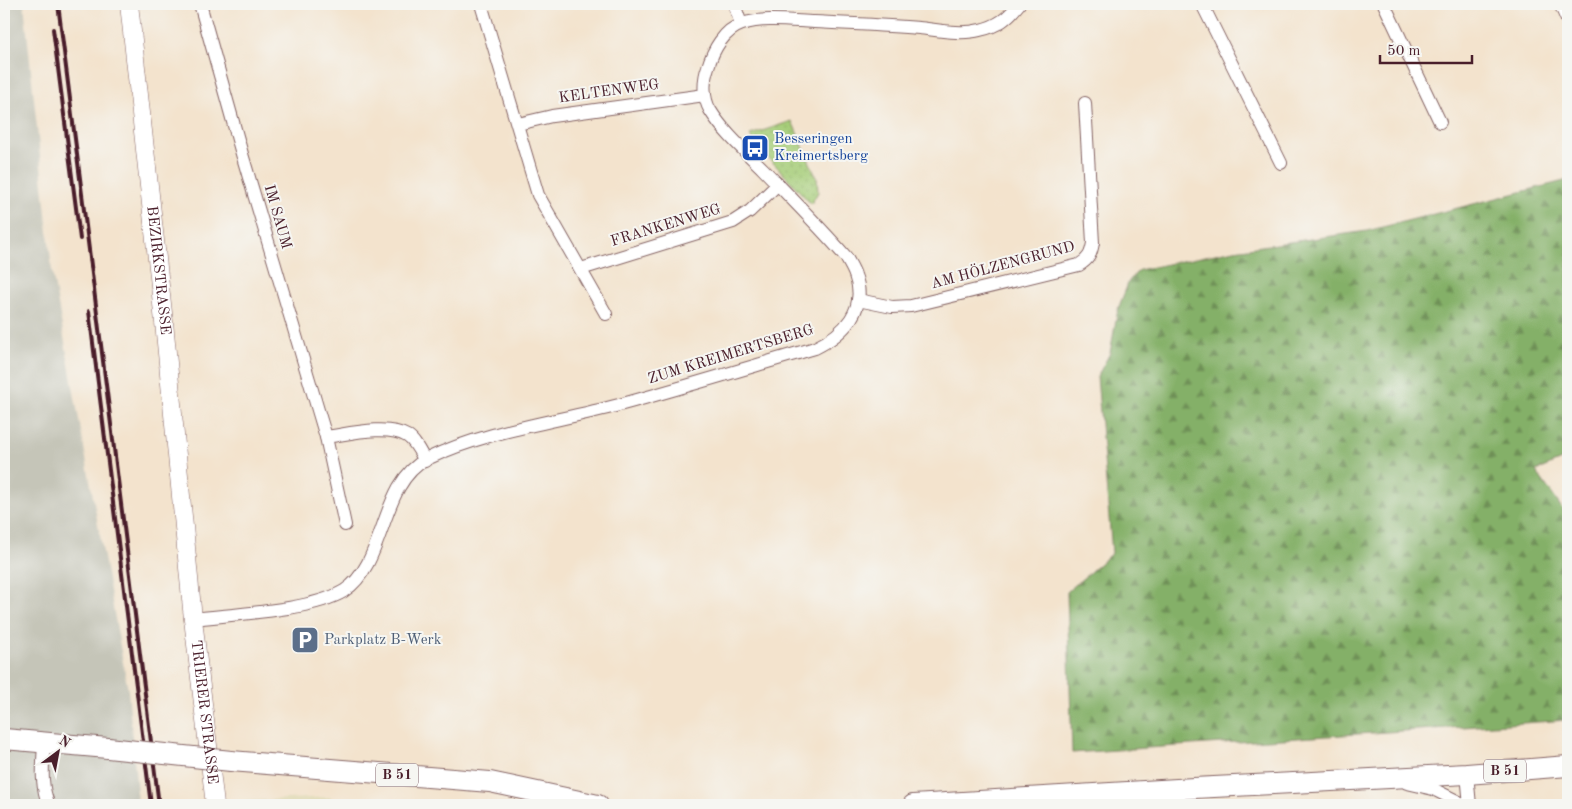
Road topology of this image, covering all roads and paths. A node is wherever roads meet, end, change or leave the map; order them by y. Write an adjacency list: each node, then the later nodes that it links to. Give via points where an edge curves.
1 (129, 4): 23 (street, BEZIRKSTRASSE)
2 (200, 4): 20 (street, IM SAUM)
3 (481, 4): 14 (street)
4 (734, 4): 10 (street)
5 (1019, 4): 10 (street, via 1009,17 978,31 792,21)
6 (1202, 4): 15 (street)
7 (1384, 4): 13 (street)
8 (1560, 4): 9 (street)
9 (1568, 22)
10 (741, 24): 11 (street, ZUM KREIMERTSBERG, via 726,34 712,55 704,76)
11 (705, 95): 14 (street, KELTENWEG, via 552,116); 16 (street, ZUM KREIMERTSBERG, via 709,108 720,123)
12 (1085, 103): 18 (street, AM HÖLZENGRUND, via 1093,244 1086,261 911,306 892,307)
13 (1440, 122)
14 (518, 124): 17 (street, via 538,195)
15 (1282, 163)
16 (778, 184): 17 (street, FRANKENWEG, via 750,211 733,222); 18 (street, ZUM KREIMERTSBERG, via 846,257 856,276)
17 (581, 269): 19 (street)
18 (858, 300): 21 (street, ZUM KREIMERTSBERG, via 848,324 840,333 815,348 620,405 496,435)
19 (606, 314)
20 (326, 437): 21 (street, via 365,432 398,433 416,444); 22 (street, IM SAUM)
21 (425, 461): 23 (street, ZUM KREIMERTSBERG, via 401,486 368,563 345,590 330,598 290,607)
22 (345, 525)
23 (192, 619): 31 (street, TRIERER STRASSE)
24 (4, 739): 25 (main road, B 51)
25 (44, 743): 29 (main road, B 51, bridge); 30 (street, via 42,783)
26 (1568, 766): 27 (main road, B 51)
27 (1467, 774): 28 (main road, B 51); 36 (street)
28 (1368, 779): 34 (main road, B 51); 35 (street, via 1433,789)
29 (508, 786): 32 (main road, B 51); 33 (main road, B 51)
30 (49, 805)
31 (215, 805)
32 (562, 805)
33 (598, 805)
34 (913, 805)
35 (1465, 805)
36 (1470, 805)

